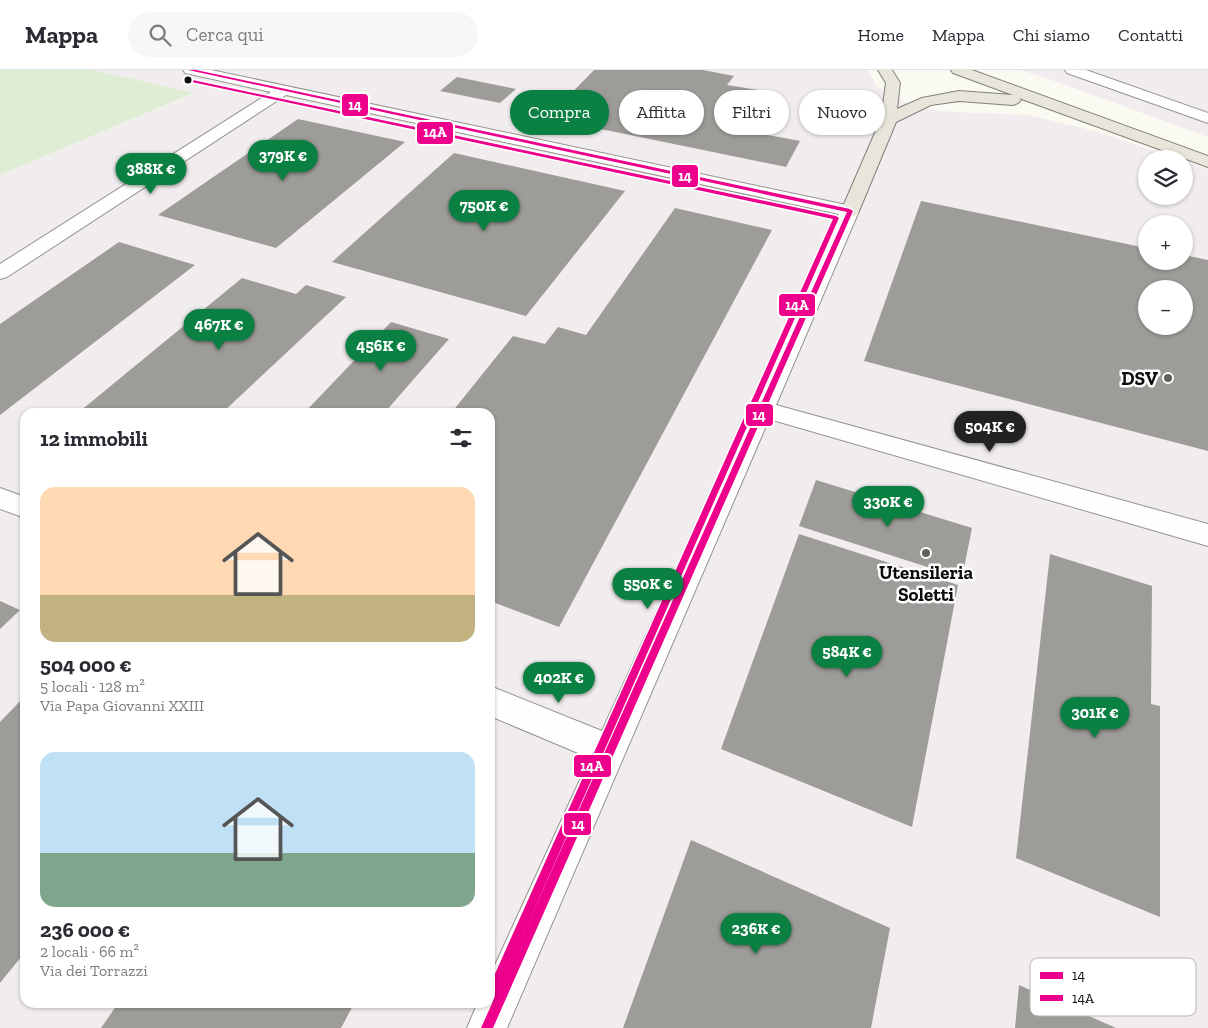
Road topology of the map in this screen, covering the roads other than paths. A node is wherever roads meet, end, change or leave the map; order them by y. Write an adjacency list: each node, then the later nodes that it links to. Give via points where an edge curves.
1 (190, 70): 6 (street)
2 (885, 70): 10 (highway, via 893,83)
3 (958, 70): 8 (highway)
4 (996, 70): 7 (highway)
5 (1072, 70): 9 (street)
6 (284, 90): 12 (street); 13 (street)
7 (1087, 101)
8 (1064, 108): 10 (highway, via 994,97 959,96 927,101); 11 (highway)
9 (1208, 118)
10 (889, 119): 12 (highway)
11 (1208, 162)
12 (850, 211): 14 (street)
13 (0, 273)
14 (762, 409): 17 (street); 19 (street)
15 (0, 498): 16 (street)
16 (20, 506)
17 (1208, 535)
18 (495, 703): 19 (street)
19 (610, 750): 20 (street)
20 (487, 1028)

